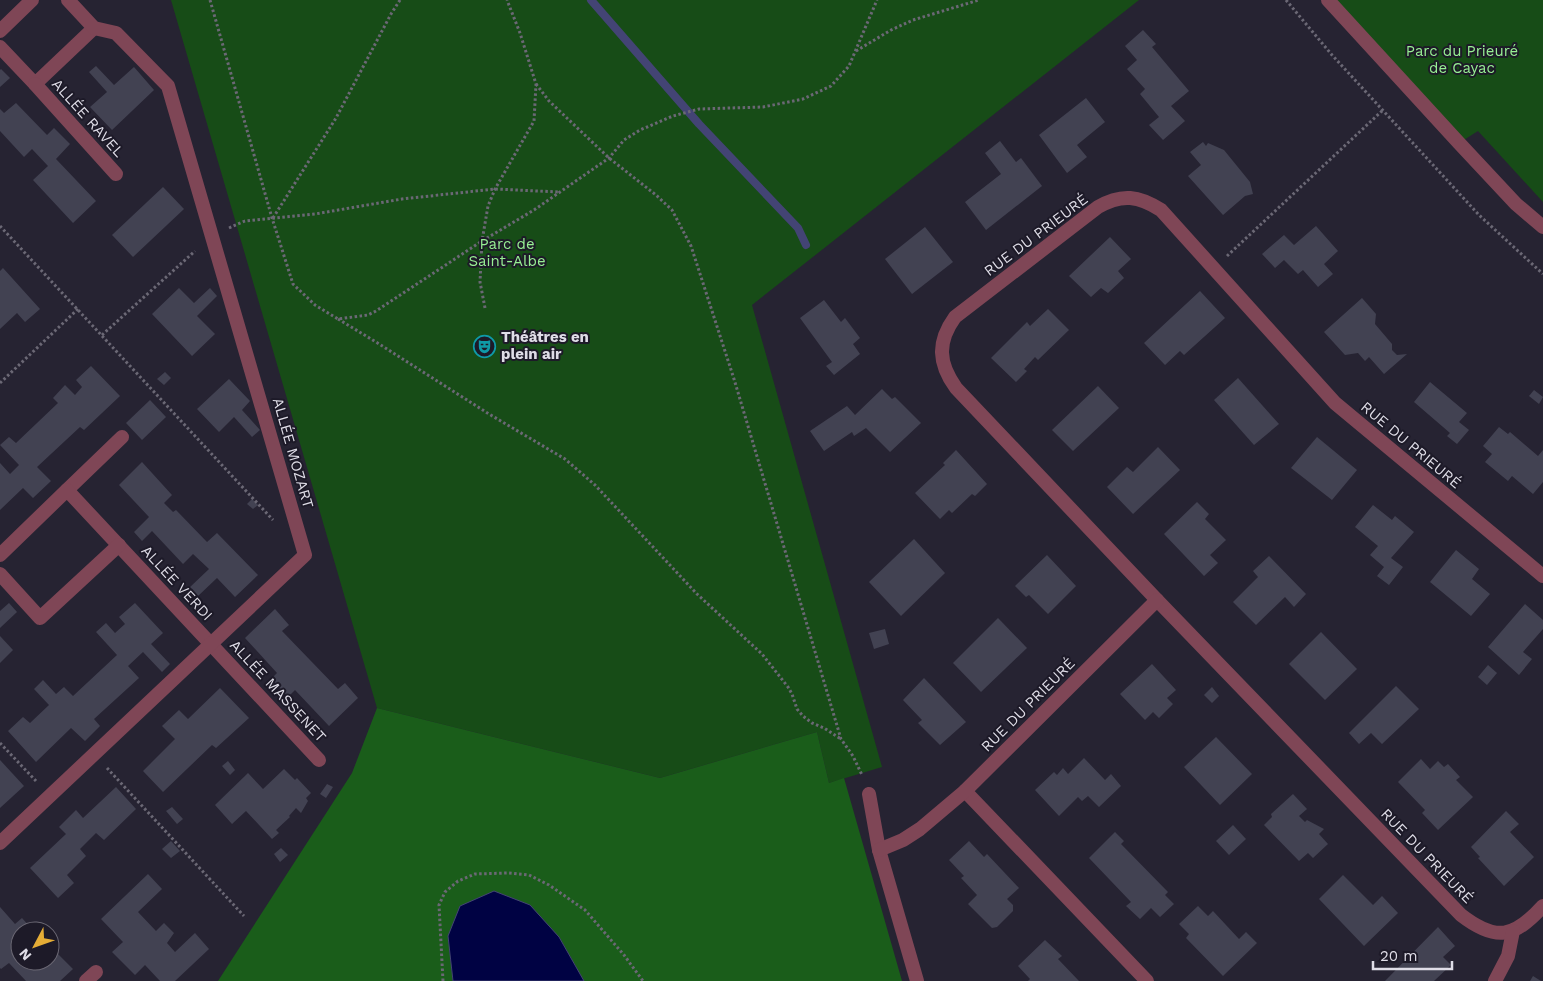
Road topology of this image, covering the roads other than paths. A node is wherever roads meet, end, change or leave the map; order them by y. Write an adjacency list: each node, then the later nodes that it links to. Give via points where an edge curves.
1 (32, 0): 5 (street)
2 (68, 0): 4 (street, ALLÉE MOZART)
3 (1328, 0): 9 (street, via 1458,144)
4 (94, 28): 7 (street); 17 (street, ALLÉE MOZART, via 116,34 168,86 305,555)
5 (0, 32)
6 (0, 47): 7 (street, ALLÉE RAVEL)
7 (35, 84): 8 (street, ALLÉE RAVEL)
8 (116, 174)
9 (1543, 227)
10 (122, 437): 11 (street)
11 (67, 490): 12 (street, ALLÉE VERDI); 13 (street)
12 (118, 545): 14 (street, ALLÉE VERDI, via 40,618); 17 (street, ALLÉE VERDI)
13 (0, 554)
14 (0, 574)
15 (1543, 576): 16 (street, RUE DU PRIEURÉ, via 1335,403 1161,210 1135,198 1109,200 955,317 943,340 943,363 956,388)
16 (1157, 600): 19 (street, RUE DU PRIEURÉ); 24 (street, RUE DU PRIEURÉ, via 1461,915 1488,931)
17 (212, 644): 18 (street, ALLÉE MASSENET); 21 (street, ALLÉE MOZART)
18 (319, 760)
19 (965, 791): 22 (street, RUE DU PRIEURÉ, via 903,840); 26 (street)
20 (869, 794): 22 (street)
21 (0, 843)
22 (879, 850): 25 (street)
23 (1543, 906): 24 (street)
24 (1513, 932): 27 (street, via 1508,956)
25 (917, 981)
26 (1147, 981)
27 (1495, 981)

